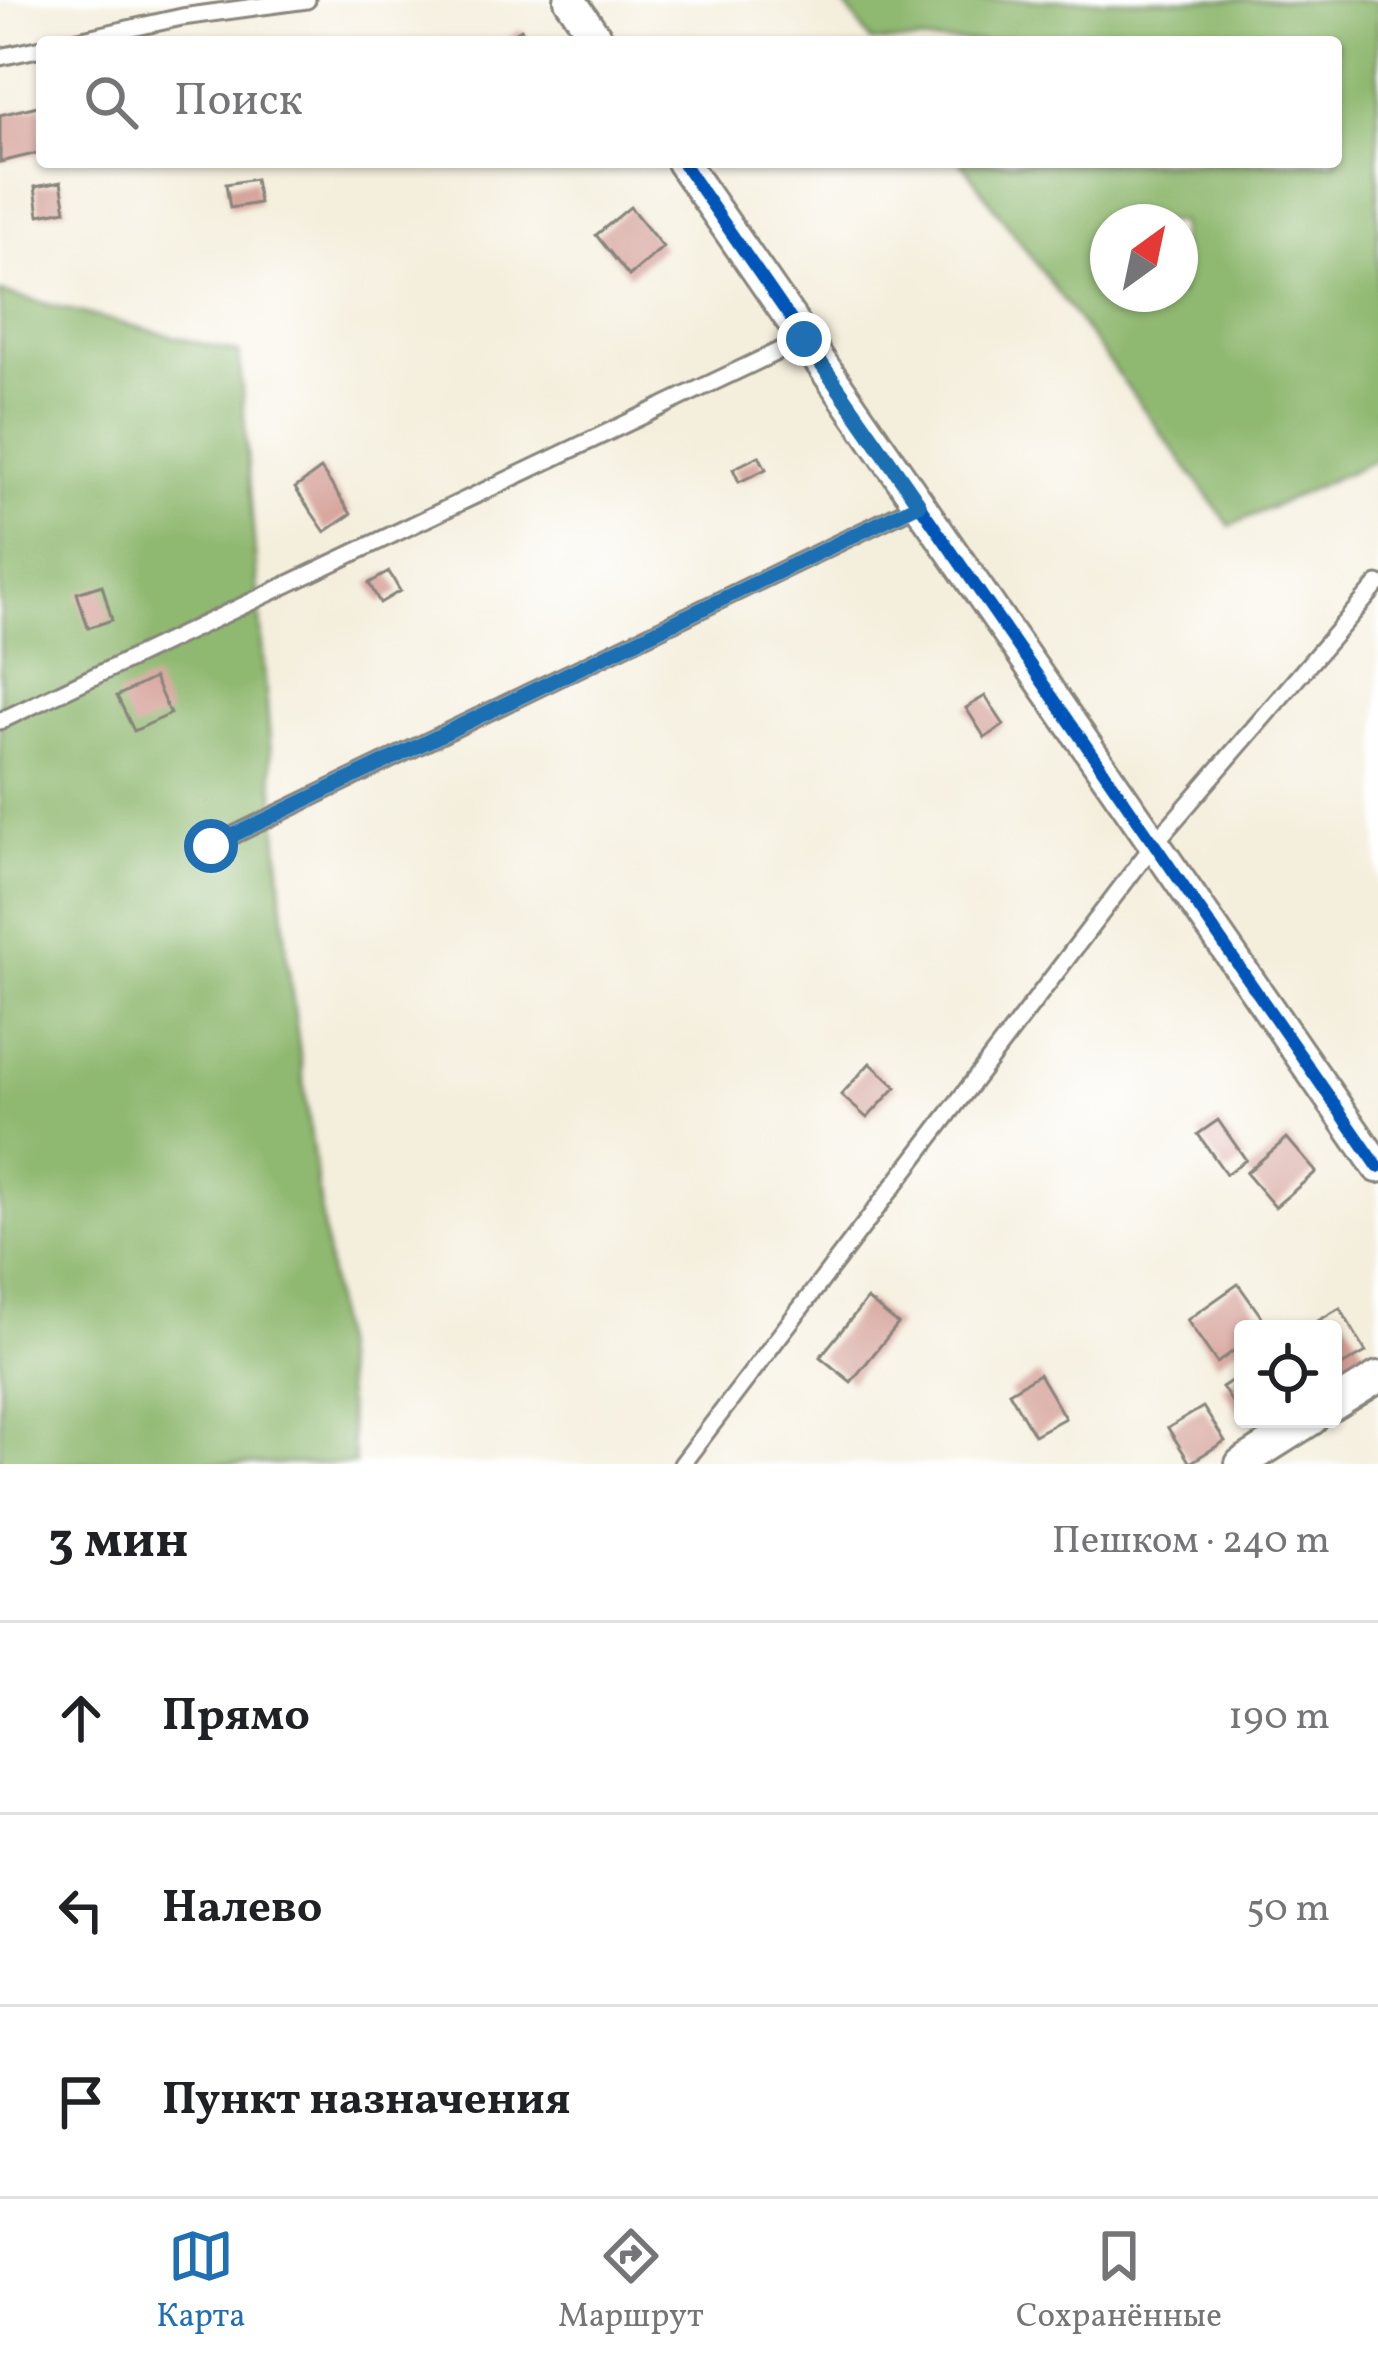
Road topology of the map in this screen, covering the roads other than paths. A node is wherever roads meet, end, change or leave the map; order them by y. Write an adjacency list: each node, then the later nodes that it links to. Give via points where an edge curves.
1 (307, 0): 3 (lane)
2 (570, 0): 4 (street)
3 (96, 36)
4 (595, 36)
5 (36, 49): 6 (lane)
6 (0, 57)
7 (686, 168): 8 (street)
8 (804, 339): 9 (street); 11 (lane)
9 (919, 504): 12 (street); 13 (lane)
10 (1378, 584): 12 (lane)
11 (0, 721)
12 (1154, 844): 14 (street); 18 (lane)
13 (211, 846)
14 (1378, 1167)
15 (1378, 1377): 16 (street)
16 (1342, 1399)
17 (1298, 1428): 19 (street)
18 (682, 1464)
19 (1241, 1464)

